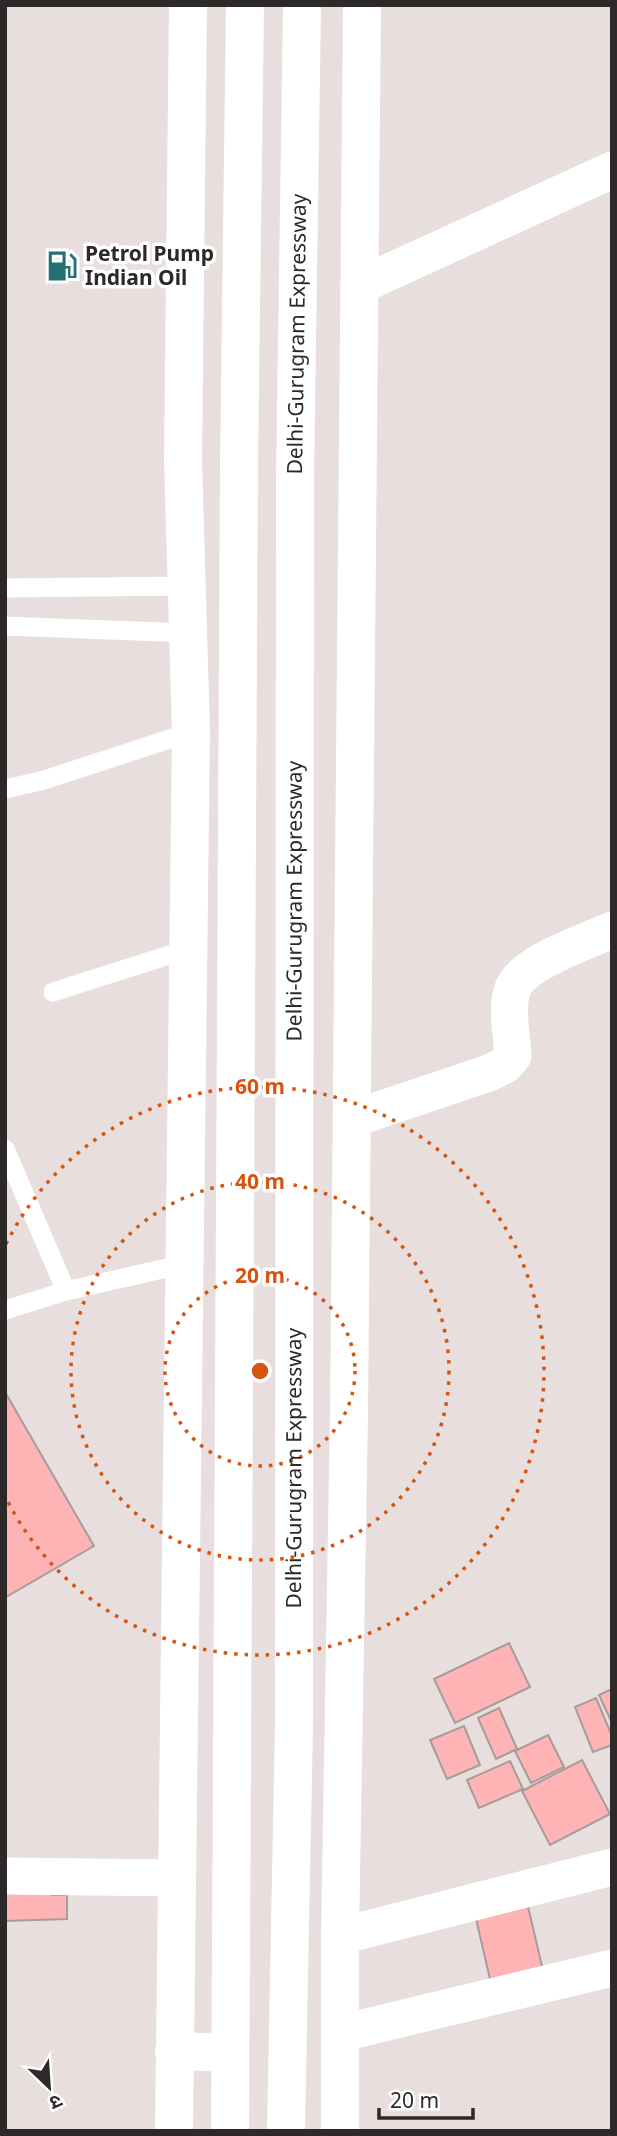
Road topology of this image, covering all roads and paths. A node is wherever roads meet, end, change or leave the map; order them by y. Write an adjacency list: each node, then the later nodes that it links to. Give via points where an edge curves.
1 (188, 5): 7 (main road, via 183,460)
2 (245, 5): 28 (main road)
3 (302, 5): 31 (main road, Delhi-Gurugram Expressway, via 295,479 294,1723)
4 (362, 5): 6 (main road)
5 (612, 170): 6 (street)
6 (361, 285): 16 (main road)
7 (188, 586): 8 (lane); 10 (main road)
8 (5, 588)
9 (5, 626): 10 (lane)
10 (189, 633): 11 (main road)
11 (191, 732): 12 (lane); 14 (main road)
12 (5, 789)
13 (612, 930): 16 (street, via 529,968 517,979 510,997 513,1056 505,1065)
14 (188, 949): 15 (lane); 18 (main road)
15 (53, 992)
16 (352, 1119): 24 (main road)
17 (5, 1149): 19 (lane)
18 (184, 1264): 19 (lane); 23 (main road)
19 (66, 1291): 20 (lane)
20 (5, 1310)
21 (612, 1867): 24 (street)
22 (5, 1876): 23 (street)
23 (177, 1878): 27 (main road)
24 (340, 1936): 26 (main road)
25 (612, 1968): 26 (street)
26 (342, 2033): 32 (main road)
27 (174, 2051): 28 (main road); 29 (main road)
28 (230, 2053): 30 (main road)
29 (174, 2131)
30 (230, 2131)
31 (286, 2131)
32 (340, 2131)

